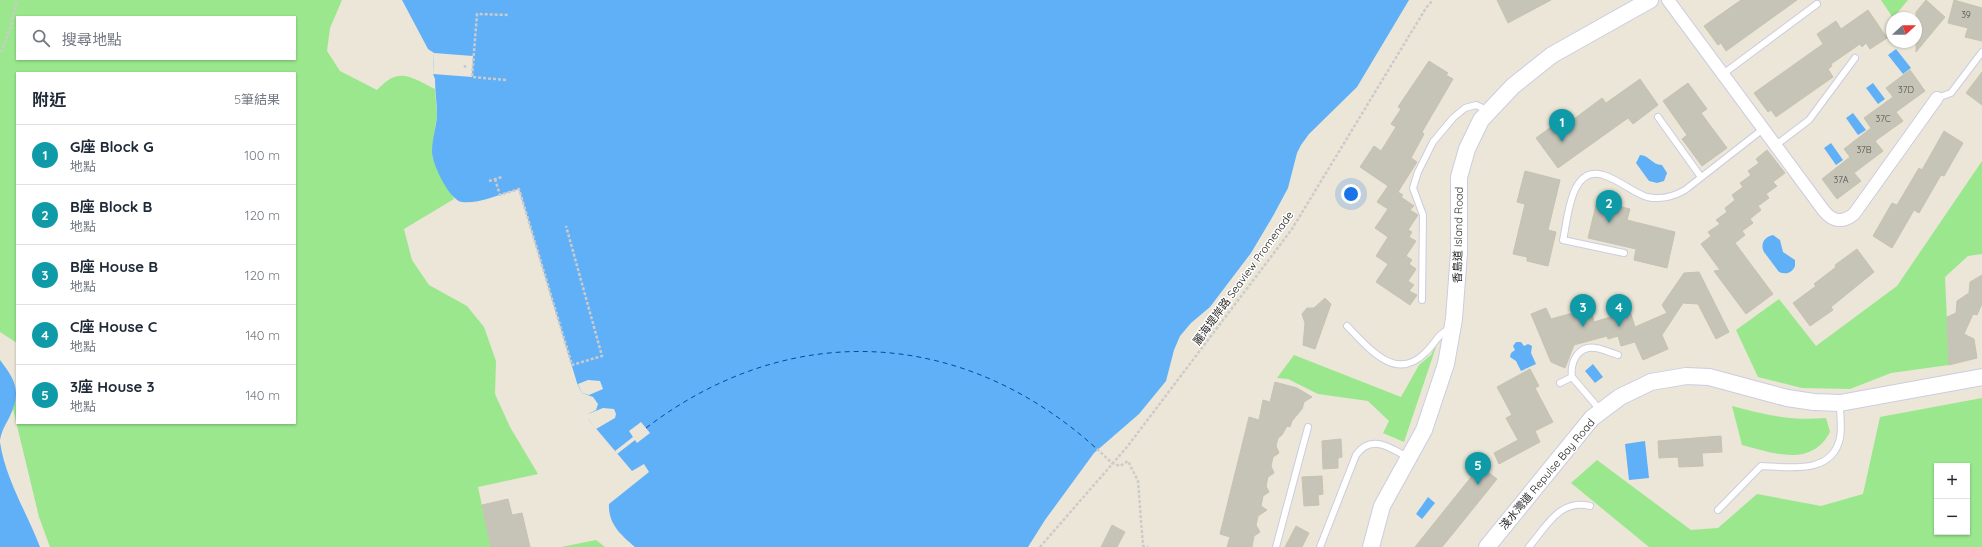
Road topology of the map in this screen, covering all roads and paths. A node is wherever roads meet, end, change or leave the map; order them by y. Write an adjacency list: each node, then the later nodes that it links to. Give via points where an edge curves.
1 (17, 0): 7 (path, via 10,29)
2 (1433, 0): 37 (path, 麗海堤岸路 Seaview Promenade, via 1292,228)
3 (1650, 0): 15 (main road, 香島道 Island Road, via 1552,55 1513,86)
4 (1668, 0): 12 (street)
5 (1817, 4): 12 (lane)
6 (509, 15): 13 (path, via 477,14 472,77)
7 (0, 51)
8 (1982, 52): 14 (lane, via 1951,93)
9 (1855, 58): 18 (lane, via 1809,120)
10 (465, 63): 11 (path)
11 (465, 68)
12 (1723, 74): 17 (street)
13 (506, 80)
14 (1937, 98): 18 (street, via 1854,214 1844,220 1828,216)
15 (1489, 111): 25 (lane, via 1476,105 1465,108 1453,118 1432,142 1418,172 1413,188 1423,215); 27 (main road, 香島道 Island Road, via 1481,120 1459,177 1459,253)
16 (1658, 117): 20 (lane)
17 (1763, 128): 18 (street); 20 (lane)
18 (1776, 145)
19 (502, 177): 21 (path)
20 (1701, 177): 24 (lane, via 1679,194 1663,198 1647,197 1599,174 1588,175 1578,182 1574,188 1563,240)
21 (495, 179): 22 (path); 23 (path, via 500,195 519,189 572,364 602,356)
22 (489, 181)
23 (566, 226)
24 (1624, 253)
25 (1422, 300)
26 (1347, 326): 27 (lane, via 1378,356 1391,364 1412,362 1420,358 1439,335)
27 (1452, 327): 36 (main road, 香島道 Island Road, via 1446,364 1424,430)
28 (1618, 355): 29 (lane, via 1597,348 1586,349 1575,357 1572,363)
29 (1572, 377): 31 (lane); 33 (lane)
30 (1982, 377): 32 (main road, 淺水灣道 Repulse Bay Road)
31 (1560, 383)
32 (1840, 403): 33 (main road, 淺水灣道 Repulse Bay Road, via 1799,400 1719,379 1686,376 1641,386 1620,396); 39 (lane, via 1840,438 1828,458 1806,468 1761,466)
33 (1601, 411): 45 (main road, 淺水灣道 Repulse Bay Road)
34 (1308, 428): 42 (lane)
35 (1097, 449): 37 (path)
36 (1409, 458): 43 (lane, via 1376,443 1370,443 1359,450); 44 (main road, 香島道 Island Road, via 1382,506)
37 (1112, 463): 40 (path, 麗海堤岸路 Seaview Promenade); 41 (path, via 1120,466 1128,461 1138,481 1144,546)
38 (1590, 506): 46 (lane, via 1576,504 1562,508)
39 (1718, 510)
40 (1040, 547)
41 (1148, 547)
42 (1276, 547)
43 (1320, 547)
44 (1371, 547)
45 (1487, 547)
46 (1529, 547)

